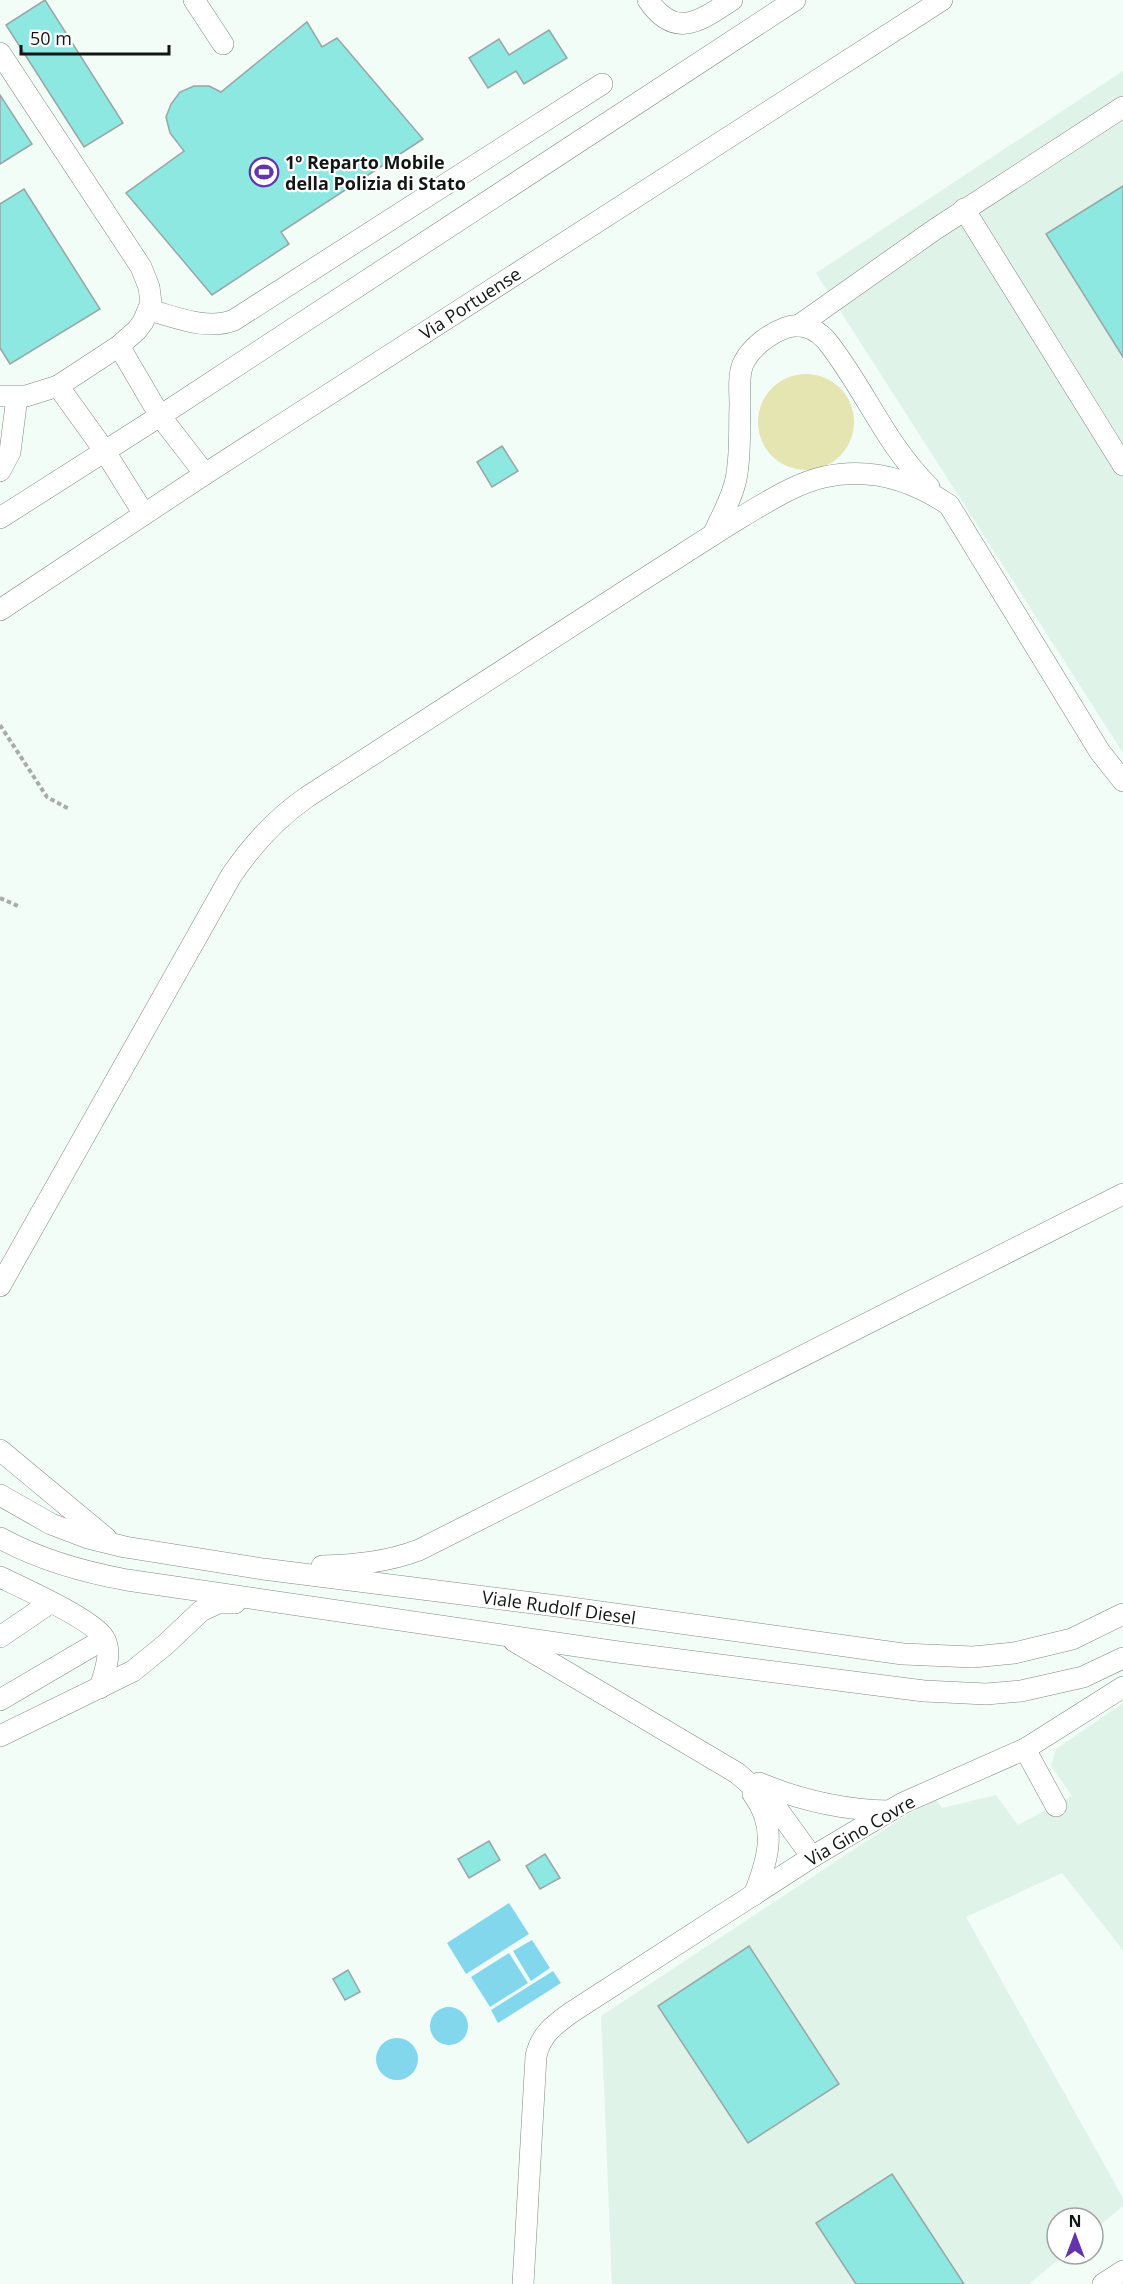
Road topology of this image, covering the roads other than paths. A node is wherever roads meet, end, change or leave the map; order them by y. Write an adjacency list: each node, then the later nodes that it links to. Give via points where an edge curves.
1 (194, 0): 6 (street)
2 (648, 0): 3 (street, via 666,20 685,24 703,19)
3 (732, 0)
4 (795, 0): 16 (street)
5 (942, 0): 20 (street, Via Portuense)
6 (223, 44)
7 (0, 53): 11 (street, via 141,267 149,287)
8 (602, 84): 11 (street, via 234,320 207,324)
9 (1123, 107): 10 (street)
10 (964, 210): 12 (street); 18 (street)
11 (149, 310): 13 (street, via 137,330)
12 (798, 326): 21 (street, via 812,329 826,340 901,456); 24 (street, via 773,334 745,360 740,378 736,480)
13 (119, 346): 14 (street); 16 (street)
14 (58, 386): 15 (street, via 37,394); 17 (street)
15 (9, 397): 19 (street, via 10,452)
16 (160, 416): 17 (street); 20 (street)
17 (104, 450): 22 (street); 23 (street)
18 (1123, 465)
19 (0, 471)
20 (205, 474): 22 (street, Via Portuense)
21 (949, 505): 24 (street, via 898,479 861,474 828,476 782,493); 26 (street, via 1100,752)
22 (144, 514): 25 (street, Via Portuense)
23 (0, 518)
24 (713, 535): 28 (street, via 307,797 264,832 231,876)
25 (0, 610)
26 (1123, 780)
27 (1123, 1194): 33 (street, via 419,1550 372,1563)
28 (0, 1286)
29 (0, 1450): 32 (street)
30 (0, 1495): 32 (street, Viale Rudolf Diesel, via 51,1524)
31 (0, 1538): 36 (street, Viale Rudolf Diesel, via 44,1558 103,1575)
32 (113, 1544): 33 (street, Viale Rudolf Diesel)
33 (263, 1569): 37 (street, Viale Rudolf Diesel, via 941,1657 991,1656 1035,1649 1081,1635)
34 (0, 1578): 35 (street)
35 (50, 1603): 39 (street); 40 (street, via 78,1617)
36 (277, 1603): 38 (street, Viale Rudolf Diesel); 43 (street, via 224,1602 206,1608 144,1663)
37 (1123, 1614)
38 (506, 1636): 41 (street, Viale Rudolf Diesel, via 949,1693 999,1693 1049,1686 1083,1677); 47 (street)
39 (0, 1637)
40 (104, 1639): 43 (street, via 108,1658); 44 (street)
41 (1123, 1658)
42 (1123, 1687): 46 (street, Via Gino Covre)
43 (100, 1688): 45 (street)
44 (0, 1700)
45 (0, 1736)
46 (1025, 1749): 48 (street); 49 (street, Via Gino Covre)
47 (737, 1773): 49 (street, via 815,1803); 50 (street, via 775,1806); 51 (street, via 761,1805 768,1826 766,1858)
48 (1056, 1806)
49 (889, 1811): 50 (street, Via Gino Covre)
50 (812, 1857): 51 (street, Via Gino Covre)
51 (754, 1895): 53 (street, Via Gino Covre, via 552,2026 542,2037 530,2140)
52 (1123, 2271): 54 (street)
53 (523, 2284)
54 (1103, 2284)

